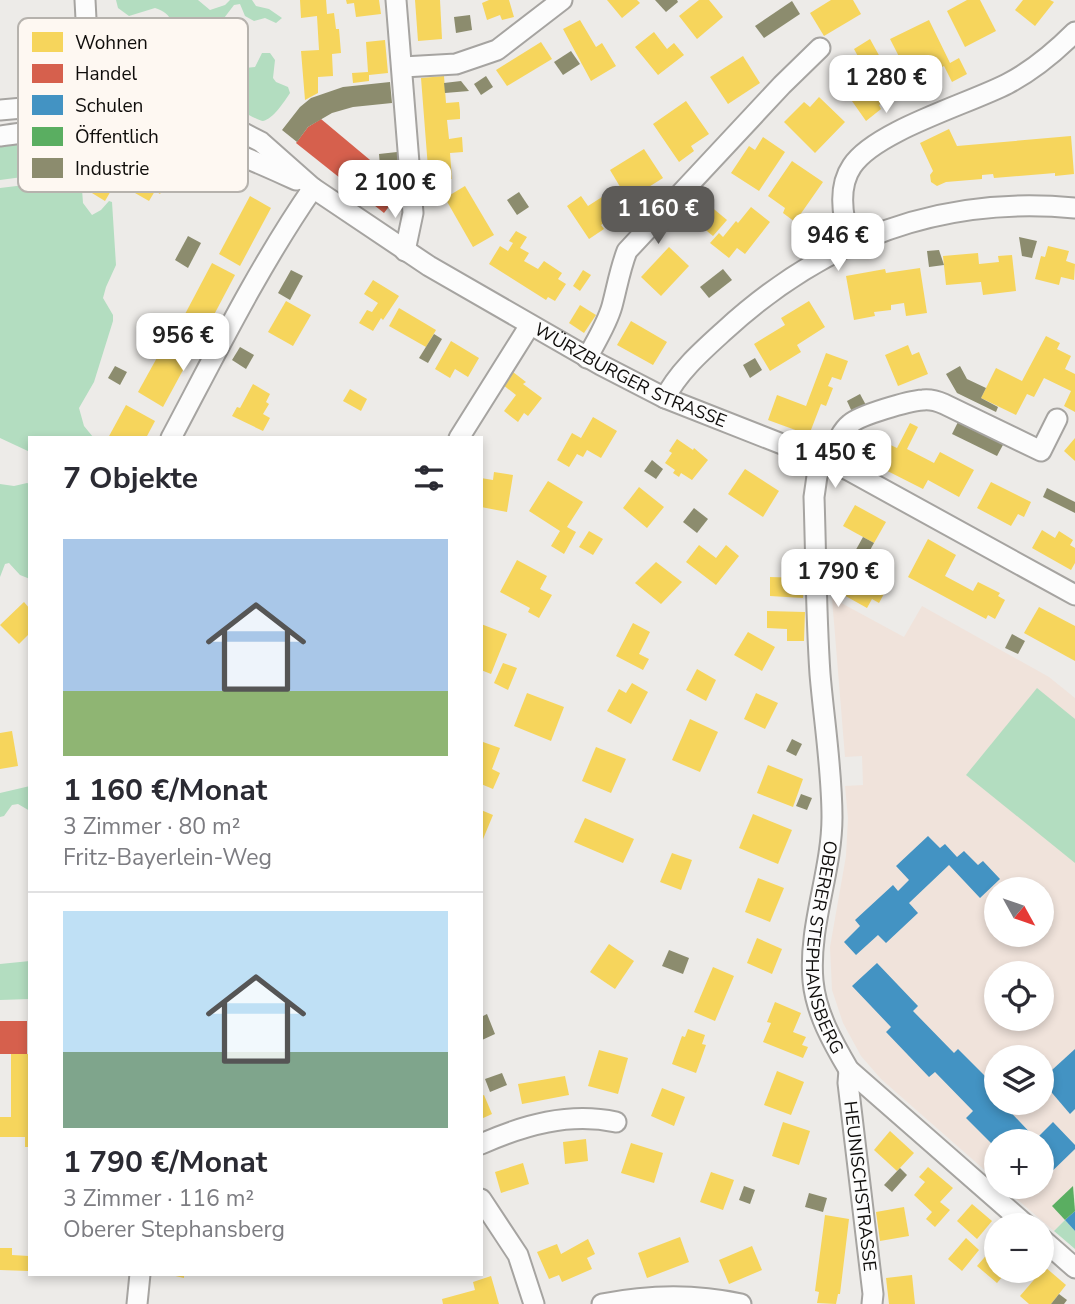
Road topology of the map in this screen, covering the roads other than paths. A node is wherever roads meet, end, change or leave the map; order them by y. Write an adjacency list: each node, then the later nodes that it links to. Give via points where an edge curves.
1 (85, 0): 4 (street)
2 (396, 0): 7 (street)
3 (562, 0): 7 (street, via 497,50 456,64)
4 (86, 18)
5 (1075, 32): 16 (street, via 1031,71 885,137 859,157 844,186 845,226)
6 (820, 48): 19 (street, via 627,251 606,323)
7 (403, 67): 17 (street, via 414,213)
8 (18, 108): 9 (street, WÜRZBURGER STRASSE)
9 (0, 110)
10 (18, 134): 11 (street, WÜRZBURGER STRASSE)
11 (0, 136)
12 (248, 136): 14 (street, WÜRZBURGER STRASSE)
13 (248, 159): 14 (street, WÜRZBURGER STRASSE)
14 (313, 188): 17 (street, WÜRZBURGER STRASSE); 22 (street, via 229,328)
15 (1075, 208): 16 (street, via 1015,206 955,212)
16 (851, 244): 20 (street, via 806,267 743,314 684,371)
17 (405, 251): 18 (street, WÜRZBURGER STRASSE)
18 (530, 325): 19 (street, WÜRZBURGER STRASSE); 23 (street)
19 (587, 358): 20 (street, WÜRZBURGER STRASSE)
20 (665, 398): 24 (street, WÜRZBURGER STRASSE)
21 (1057, 419): 24 (street, OBERER STEPHANSBERG, via 1041,451 944,404 921,400 852,422)
22 (173, 436)
23 (460, 436)
24 (826, 461): 25 (street, WÜRZBURGER STRASSE, via 888,490); 26 (street, OBERER STEPHANSBERG, via 815,487 815,506 818,643 832,817 812,959 820,1010)
25 (1075, 595)
26 (849, 1070): 30 (street, OBERER STEPHANSBERG); 38 (street, HEUNISCHSTRASSE)
27 (616, 1122): 28 (street, via 597,1118 546,1122)
28 (483, 1143)
29 (483, 1202): 35 (street, via 518,1255)
30 (1012, 1213)
31 (1054, 1249): 32 (street)
32 (1075, 1268)
33 (140, 1276): 34 (street)
34 (137, 1304)
35 (534, 1304)
36 (602, 1304): 37 (street, via 694,1297)
37 (741, 1304)
38 (872, 1304)

